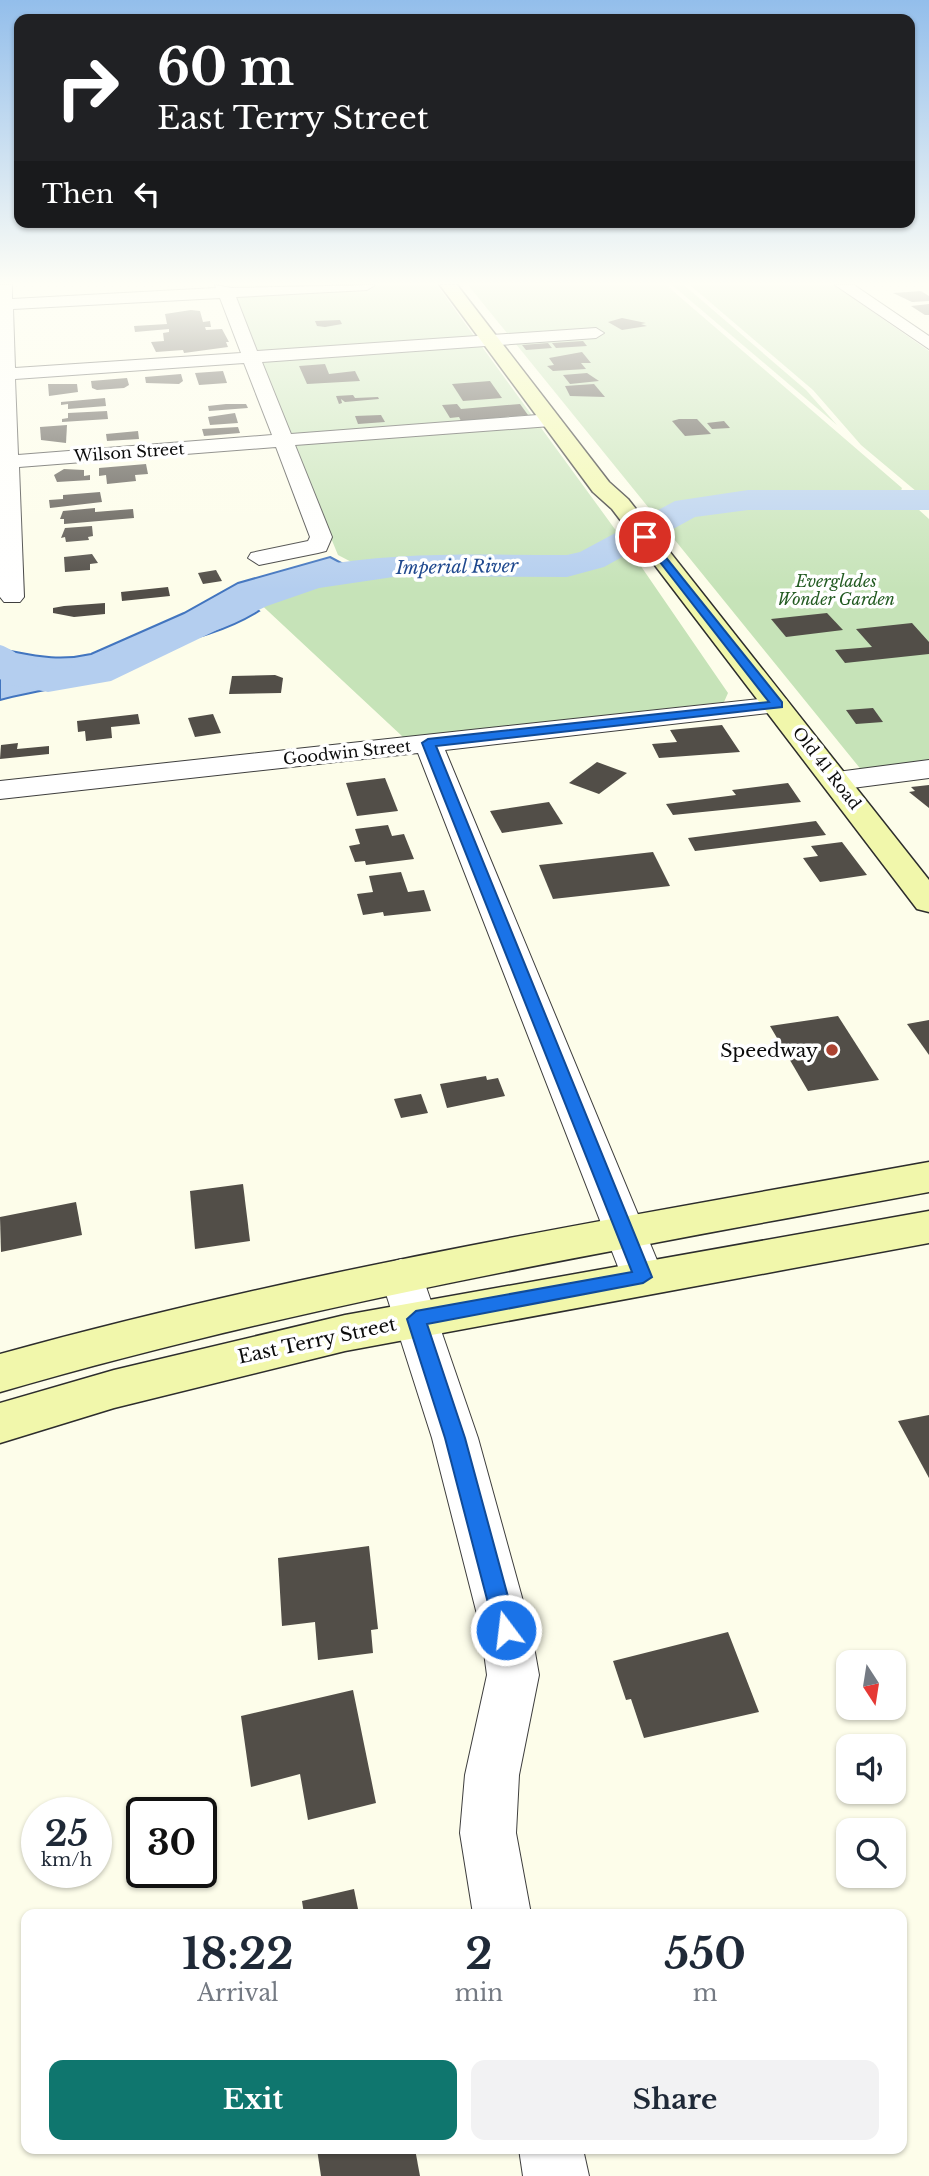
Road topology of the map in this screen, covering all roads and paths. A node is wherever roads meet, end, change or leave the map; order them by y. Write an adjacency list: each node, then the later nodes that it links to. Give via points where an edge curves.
1 (7, 387): 7 (street)
2 (263, 387): 6 (street)
3 (528, 387): 5 (street, Old 41 Road)
4 (534, 387): 8 (street, Old 41 Road, via 615,486)
5 (551, 420): 6 (street, Wilson Street); 8 (street, Old 41 Road, via 601,488)
6 (284, 441): 7 (street, Wilson Street); 9 (street, via 321,537 318,545)
7 (4, 462): 10 (street)
8 (620, 504): 11 (street, Old 41 Road)
9 (259, 558)
10 (12, 597)
11 (778, 705): 12 (street, Goodwin Street); 14 (street, Old 41 Road)
12 (428, 743): 15 (street, Goodwin Street); 19 (street)
13 (929, 769): 14 (street)
14 (836, 781): 16 (street, Old 41 Road)
15 (0, 790)
16 (929, 902)
17 (929, 1177): 19 (street)
18 (929, 1227): 20 (street, East Terry Street)
19 (625, 1233): 20 (street); 21 (street)
20 (643, 1277): 21 (street, East Terry Street)
21 (409, 1297): 22 (street, via 183,1323); 23 (street, East Terry Street); 24 (street, via 455,1438 506,1630 513,1675 492,1775 488,1833)
22 (0, 1373)
23 (0, 1423)
24 (501, 1909)
25 (552, 2154): 26 (street)
26 (556, 2176)

